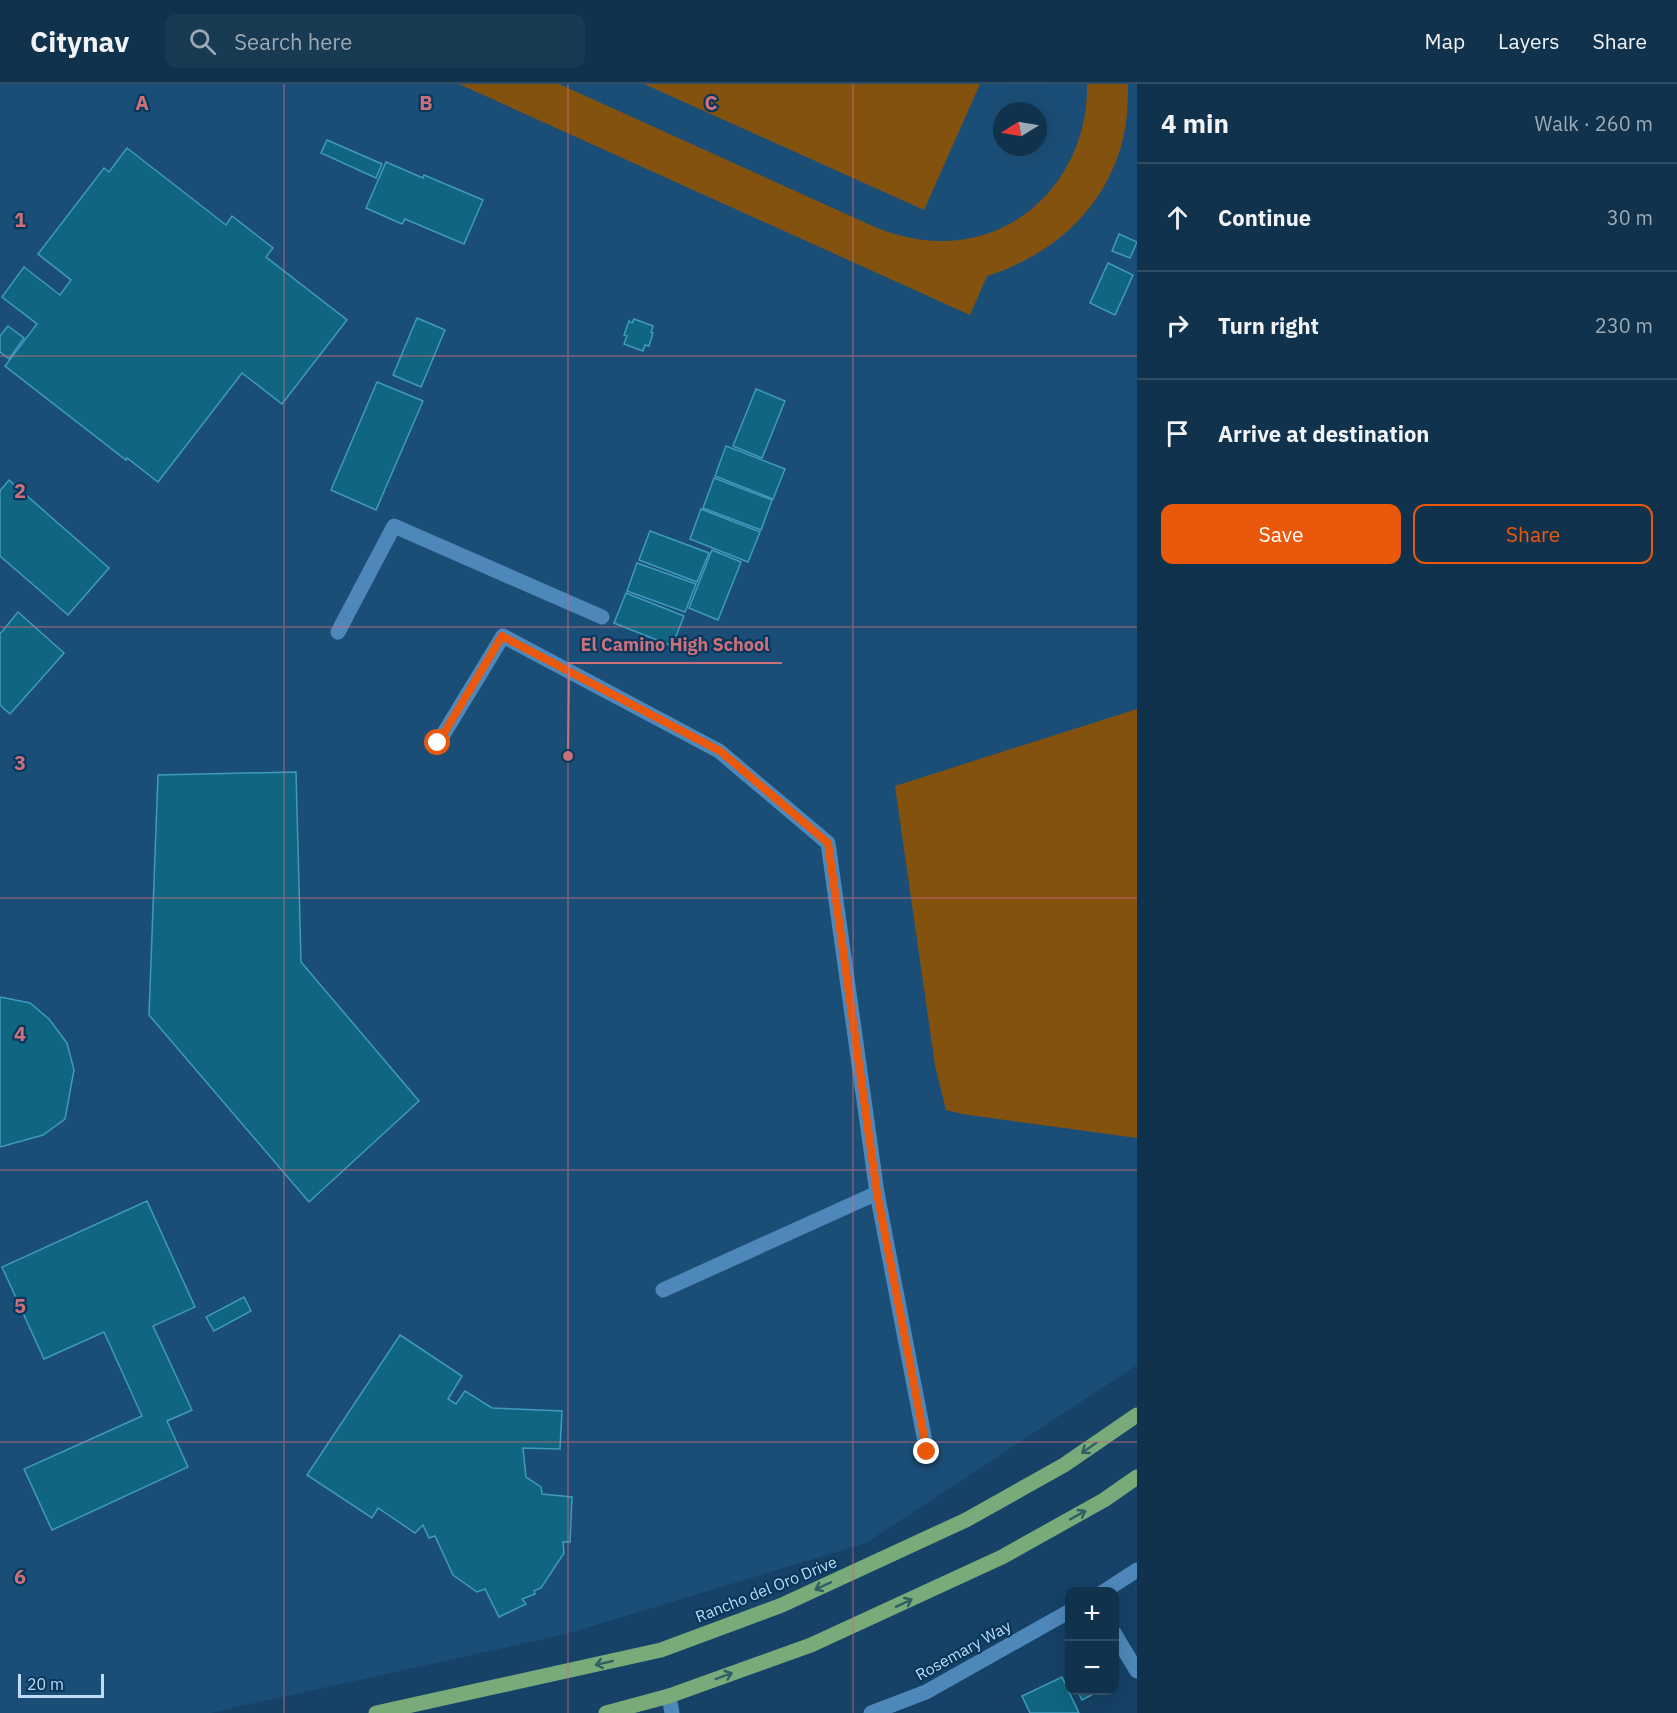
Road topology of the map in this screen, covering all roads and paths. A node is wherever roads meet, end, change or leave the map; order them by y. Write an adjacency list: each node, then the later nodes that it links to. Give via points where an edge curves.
1 (602, 616): 2 (street, via 394,526)
2 (338, 632)
3 (438, 743): 4 (street, via 502,636 720,751 828,843)
4 (877, 1193): 5 (street); 7 (street)
5 (663, 1290)
6 (1137, 1415): 15 (main road, Rancho del Oro Drive, one-way to 15, via 1064,1465 966,1520 782,1605 661,1650)
7 (927, 1452)
8 (1137, 1478): 14 (main road, one-way to 8, via 811,1645 1002,1557)
9 (1137, 1570): 10 (street)
10 (1111, 1587)
11 (1065, 1614): 18 (street, Rosemary Way, via 926,1692)
12 (1119, 1641): 13 (street)
13 (1137, 1671)
14 (669, 1696): 16 (main road); 17 (street)
15 (376, 1713)
16 (606, 1713)
17 (672, 1713)
18 (871, 1713)

